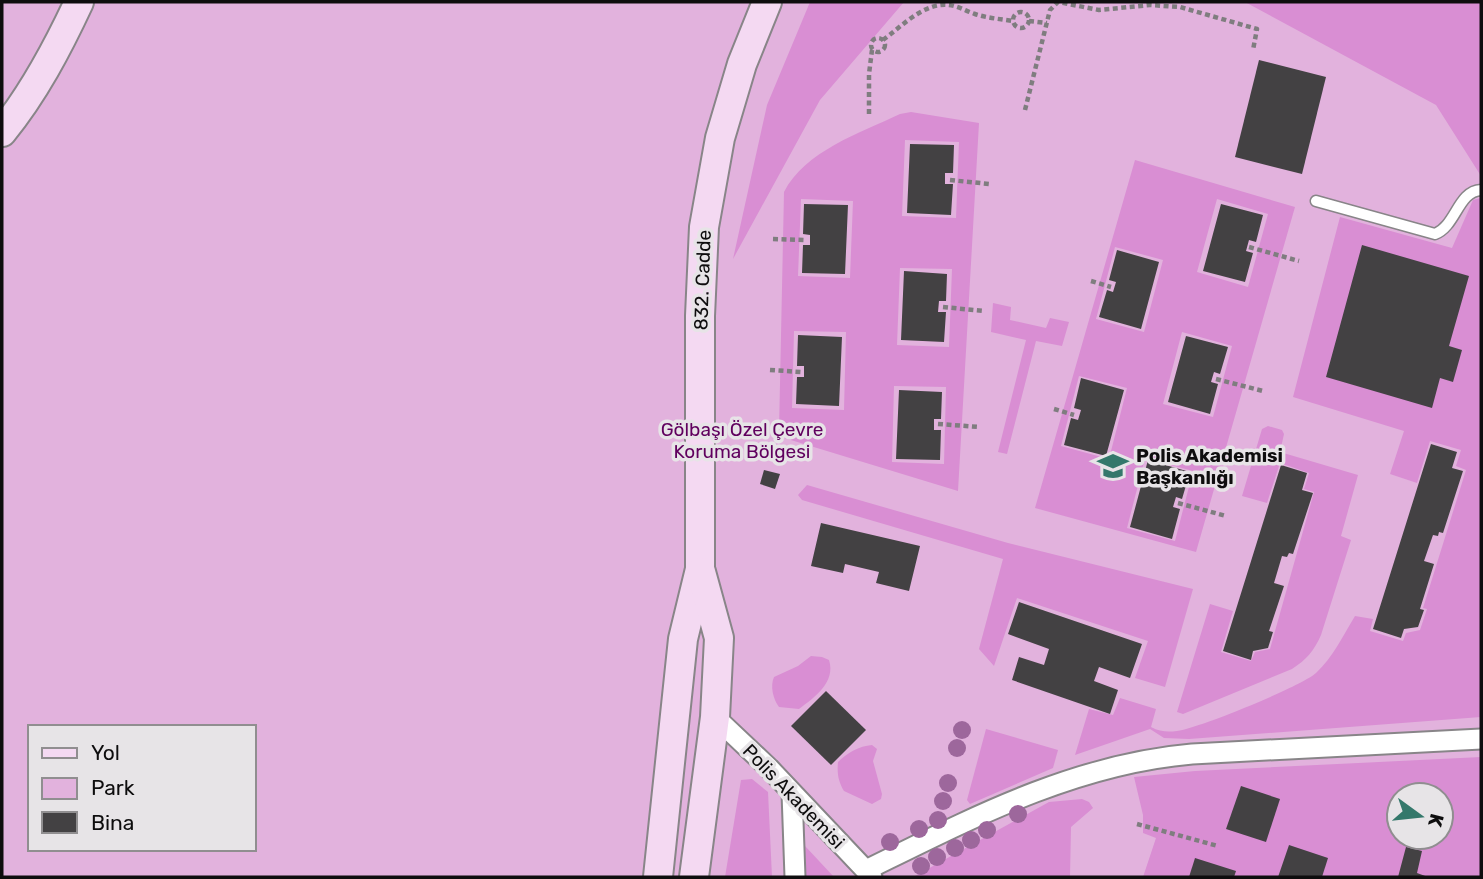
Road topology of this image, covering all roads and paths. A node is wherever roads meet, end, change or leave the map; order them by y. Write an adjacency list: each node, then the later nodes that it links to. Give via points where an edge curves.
1 (79, 2): 11 (street, via 48,62)
2 (767, 2): 34 (street, 832. Cadde, via 720,138 704,227)
3 (1013, 20): 4 (path, via 1019,29); 4 (path, via 1022,12); 6 (path, via 951,5 935,6)
4 (1029, 21): 5 (path)
5 (1047, 23): 8 (path, via 1058,2 1099,10 1165,5 1257,29); 9 (path)
6 (883, 40): 7 (path, via 874,39); 7 (path, via 883,50)
7 (873, 50): 10 (path)
8 (1253, 50)
9 (1025, 110)
10 (869, 114)
11 (2, 132)
12 (950, 180): 13 (path)
13 (989, 184)
14 (1481, 190): 15 (lane, via 1468,195 1450,224 1434,234)
15 (1315, 201)
16 (773, 239): 17 (path)
17 (805, 240)
18 (1250, 247): 19 (path)
19 (1299, 261)
20 (1091, 281): 21 (path)
21 (1111, 287)
22 (943, 307): 23 (path)
23 (984, 311)
24 (770, 370): 25 (path)
25 (801, 372)
26 (1216, 379): 27 (path)
27 (1263, 391)
28 (1054, 410): 29 (path)
29 (1074, 415)
30 (938, 424): 31 (path)
31 (980, 427)
32 (1178, 503): 33 (path)
33 (1226, 516)
34 (700, 569): 35 (street, 832. Cadde, via 719,638); 41 (street, 832. Cadde, via 683,639)
35 (715, 716): 37 (street, Polis Akademisi); 42 (street, 832. Cadde)
36 (1481, 739): 40 (street, via 1192,754 1138,761 1022,796)
37 (792, 793): 40 (street, Polis Akademisi); 43 (street)
38 (1137, 824): 39 (path)
39 (1218, 846)
40 (869, 874)
41 (658, 877)
42 (694, 877)
43 (795, 877)

